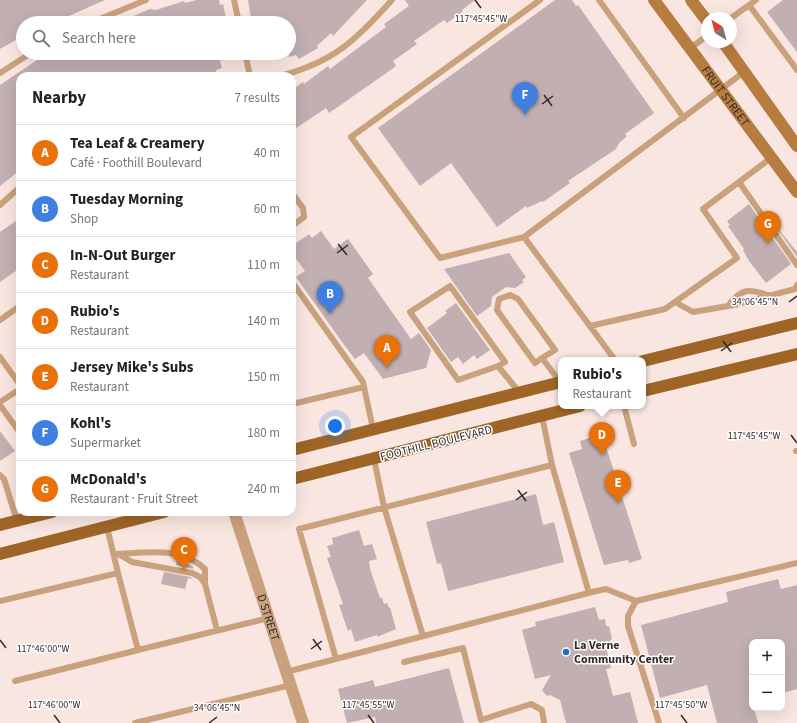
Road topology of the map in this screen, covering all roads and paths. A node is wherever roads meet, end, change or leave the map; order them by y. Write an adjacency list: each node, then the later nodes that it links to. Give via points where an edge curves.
1 (146, 0): 12 (lane)
2 (234, 0): 13 (lane)
3 (392, 0): 21 (lane, via 348,46 331,57)
4 (540, 0): 34 (lane, via 351,137 440,258)
5 (599, 0): 25 (lane)
6 (654, 0): 16 (main road, FRUIT STREET)
7 (691, 0): 10 (main road)
8 (756, 0): 9 (lane)
9 (749, 5): 11 (lane); 19 (lane)
10 (701, 13)
11 (737, 14)
12 (107, 16)
13 (237, 16)
14 (701, 40): 16 (lane)
15 (726, 48): 22 (main road)
16 (689, 49): 24 (main road, FRUIT STREET)
17 (20, 60): 23 (lane)
18 (247, 60): 20 (lane)
19 (797, 70)
20 (249, 72)
21 (293, 72)
22 (744, 72): 24 (lane); 26 (main road)
23 (0, 73)
24 (721, 91): 25 (lane); 27 (main road, FRUIT STREET)
25 (684, 118): 34 (lane)
26 (797, 146)
27 (771, 158): 28 (lane); 30 (main road, FRUIT STREET)
28 (739, 182): 35 (lane); 39 (lane, via 703,209 737,258)
29 (16, 191): 32 (lane)
30 (797, 192)
31 (296, 198): 33 (lane, via 303,208 304,217)
32 (0, 205)
33 (296, 223)
34 (524, 237): 44 (lane)
35 (797, 265)
36 (797, 285): 38 (lane, via 795,289)
37 (296, 288): 54 (lane)
38 (770, 296): 40 (lane); 40 (lane, via 754,290 737,294)
39 (675, 302): 40 (lane, via 693,312); 44 (lane, via 665,309)
40 (728, 306)
41 (16, 309): 42 (lane)
42 (0, 320)
43 (797, 323): 49 (main road)
44 (590, 326): 47 (lane)
45 (797, 354): 55 (main road)
46 (0, 357): 51 (lane)
47 (613, 357)
48 (542, 358): 48 (lane, via 555,350 518,299 510,295 499,299 497,310 535,364); 52 (lane)
49 (646, 361)
50 (498, 366): 50 (lane, via 505,362 450,286 410,312 458,380); 57 (lane)
51 (16, 379)
52 (558, 379)
53 (558, 382): 57 (main road)
54 (364, 387): 59 (lane); 65 (lane)
55 (646, 390)
56 (16, 392): 58 (lane)
57 (519, 392): 65 (main road)
58 (0, 402)
59 (296, 403)
60 (0, 405): 64 (lane)
61 (569, 409): 63 (main road, FOOTHILL BOULEVARD)
62 (625, 409): 66 (lane)
63 (542, 416): 68 (main road, FOOTHILL BOULEVARD); 69 (lane)
64 (16, 427)
65 (373, 429): 67 (main road)
66 (634, 444)
67 (296, 449)
68 (374, 459): 71 (main road, FOOTHILL BOULEVARD); 72 (lane)
69 (552, 465): 72 (lane); 86 (lane)
70 (0, 475): 73 (lane, via 4,479)
71 (296, 478)
72 (384, 507): 91 (lane); 93 (lane, via 299,529)
73 (16, 515)
74 (16, 516): 78 (lane)
75 (37, 516): 78 (main road)
76 (149, 516): 80 (main road)
77 (235, 516): 89 (street, D STREET)
78 (18, 521): 79 (main road)
79 (0, 525)
80 (107, 527): 81 (main road); 82 (lane)
81 (0, 554)
82 (116, 554): 84 (lane); 85 (lane, via 132,562 192,573 200,577); 85 (lane, via 167,553 195,560 205,569)
83 (797, 563): 88 (lane)
84 (118, 573): 87 (lane); 92 (lane)
85 (205, 584): 90 (lane)
86 (589, 593): 88 (lane, via 606,589); 91 (lane)
87 (0, 601)
88 (636, 601): 101 (lane, via 628,616 628,626)
89 (269, 618): 90 (lane); 95 (street, D STREET)
90 (217, 630): 92 (lane)
91 (423, 636): 93 (lane)
92 (138, 650): 96 (lane)
93 (336, 659): 95 (lane)
94 (404, 662): 100 (lane, via 463,648 481,720 531,704 542,710)
95 (286, 672): 97 (street, D STREET)
96 (15, 681)
97 (291, 685): 98 (lane); 99 (street, D STREET)
98 (135, 723)
99 (303, 723)
100 (544, 723)
101 (658, 723)

